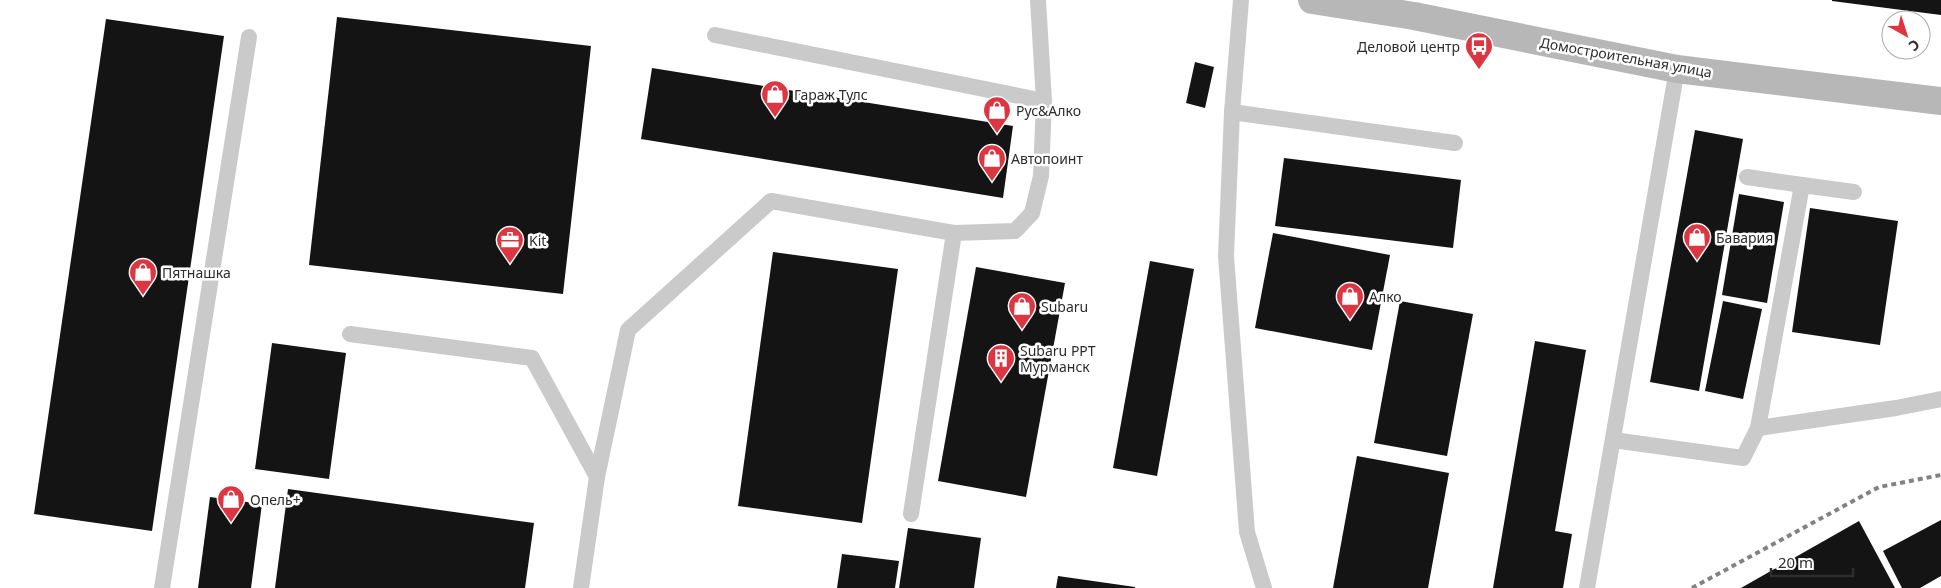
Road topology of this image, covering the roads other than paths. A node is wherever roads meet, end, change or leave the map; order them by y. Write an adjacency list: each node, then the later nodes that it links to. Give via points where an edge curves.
1 (1038, 0): 7 (lane)
2 (1241, 0): 9 (lane)
3 (1312, 0): 6 (street, Домостроительная улица, via 1414,16)
4 (715, 35): 7 (lane)
5 (249, 37): 21 (lane)
6 (1677, 69): 8 (street, Домостроительная улица); 18 (lane)
7 (1044, 101): 14 (lane, via 1041,176 1032,214 1015,231)
8 (1941, 101)
9 (1232, 112): 10 (lane); 23 (lane, via 1226,256 1247,532)
10 (1455, 143)
11 (1747, 176): 12 (lane)
12 (1802, 185): 13 (lane); 17 (lane)
13 (1854, 192)
14 (954, 233): 19 (lane, via 771,201 628,330); 20 (lane)
15 (350, 334): 19 (lane, via 532,358)
16 (1941, 400): 17 (lane)
17 (1758, 428): 18 (lane, via 1743,458)
18 (1613, 440): 24 (lane)
19 (597, 477): 22 (lane)
20 (911, 514)
21 (162, 588)
22 (581, 588)
23 (1264, 588)
24 (1587, 588)

